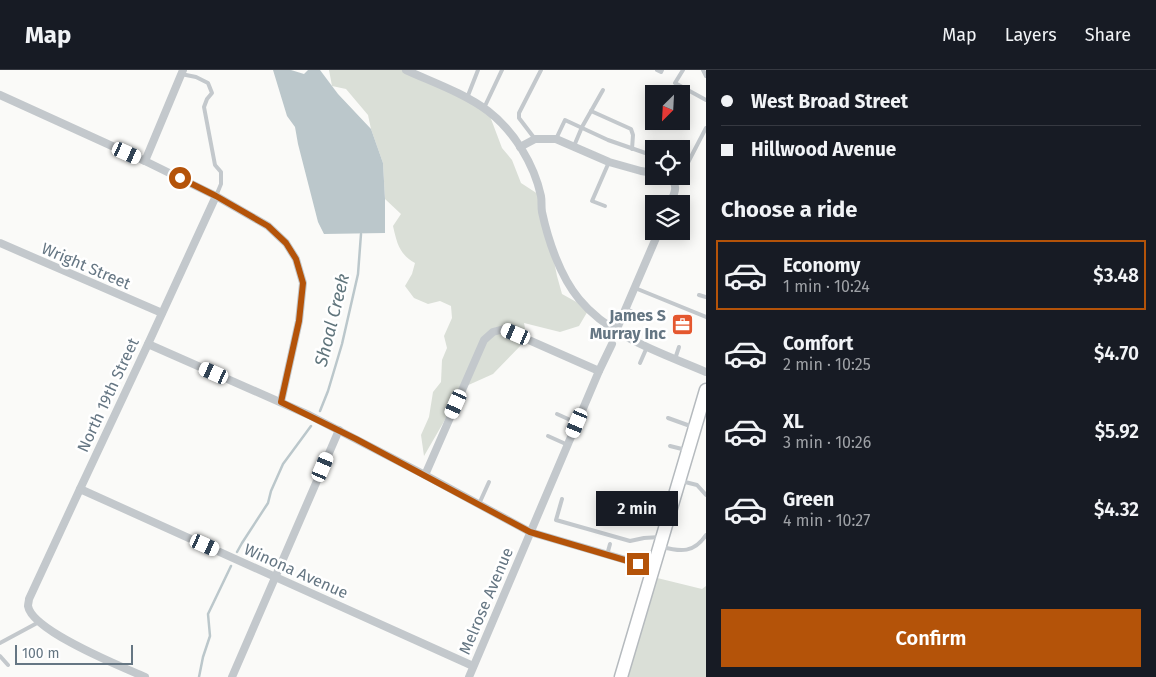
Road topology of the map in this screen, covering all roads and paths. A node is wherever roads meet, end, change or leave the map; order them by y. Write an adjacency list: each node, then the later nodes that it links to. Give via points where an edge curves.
1 (173, 70): 10 (street)
2 (406, 70): 14 (street)
3 (478, 70): 14 (lane)
4 (502, 70): 16 (lane)
5 (541, 70): 20 (lane, via 519,113 519,118)
6 (657, 70): 7 (lane)
7 (662, 70)
8 (683, 70): 15 (lane, via 675,83)
9 (703, 70): 11 (lane)
10 (182, 72): 27 (street); 30 (lane, via 208,83 212,93 204,107 215,165 221,172)
11 (706, 76)
12 (602, 90): 17 (lane)
13 (0, 95): 27 (street)
14 (467, 98): 16 (street)
15 (706, 100)
16 (484, 108): 23 (street)
17 (591, 111): 18 (lane); 24 (lane, via 631,129)
18 (582, 128): 21 (lane, via 565,120); 22 (lane); 24 (lane)
19 (706, 128): 26 (lane)
20 (535, 139): 21 (street); 23 (street)
21 (556, 139): 22 (street)
22 (574, 146): 28 (street)
23 (520, 147): 41 (street, via 541,196 552,248 563,274 578,298)
24 (632, 149): 25 (lane)
25 (645, 153)
26 (690, 158)
27 (145, 161): 30 (street)
28 (609, 162): 29 (street); 31 (lane, via 592,201)
29 (645, 172)
30 (216, 196): 38 (street, North 19th Street); 51 (street, via 268,226 286,243 296,259 303,283 299,321)
31 (605, 206)
32 (655, 240): 34 (street)
33 (0, 244): 38 (street, Wright Street)
34 (635, 288): 37 (street); 40 (lane)
35 (699, 295): 36 (lane)
36 (706, 298)
37 (626, 309): 39 (lane); 41 (street)
38 (162, 314): 42 (street, North 19th Street)
39 (643, 316)
40 (706, 316)
41 (616, 331): 44 (street)
42 (148, 344): 51 (street); 64 (street, North 19th Street)
43 (612, 344): 48 (street, Melrose Avenue)
44 (647, 347): 46 (street); 47 (lane)
45 (679, 347): 46 (lane)
46 (675, 359): 49 (street)
47 (640, 363)
48 (599, 371): 54 (street, Melrose Avenue); 61 (street, via 504,329 493,332 484,340)
49 (706, 372)
50 (706, 390): 55 (main road)
51 (281, 402): 56 (street)
52 (557, 414): 54 (lane)
53 (668, 418): 55 (lane)
54 (577, 423): 58 (street, Melrose Avenue)
55 (695, 428): 60 (main road)
56 (339, 430): 61 (street); 74 (street)
57 (548, 436): 58 (lane)
58 (568, 445): 68 (street, Melrose Avenue)
59 (670, 446): 60 (lane)
60 (688, 451): 62 (main road)
61 (425, 475): 67 (street)
62 (679, 480): 65 (lane); 70 (main road)
63 (489, 482): 67 (lane)
64 (80, 489): 74 (street, Winona Avenue); 75 (street, North 19th Street, via 29,599 28,607)
65 (706, 493)
66 (562, 499): 70 (lane, via 556,520 630,541 644,538)
67 (479, 504): 68 (street)
68 (530, 532): 72 (street); 79 (street, Melrose Avenue)
69 (706, 535): 70 (lane, via 686,550 677,551)
70 (661, 542): 73 (main road)
71 (610, 544): 72 (lane)
72 (607, 555): 73 (street)
73 (653, 568): 83 (main road)
74 (276, 577): 79 (street, Winona Avenue); 81 (street)
75 (39, 622): 76 (lane); 80 (street, via 85,650)
76 (0, 643)
77 (0, 656): 78 (lane)
78 (8, 665)
79 (474, 666): 82 (street, Melrose Avenue)
80 (145, 677)
81 (232, 677)
82 (469, 677)
83 (621, 677)

